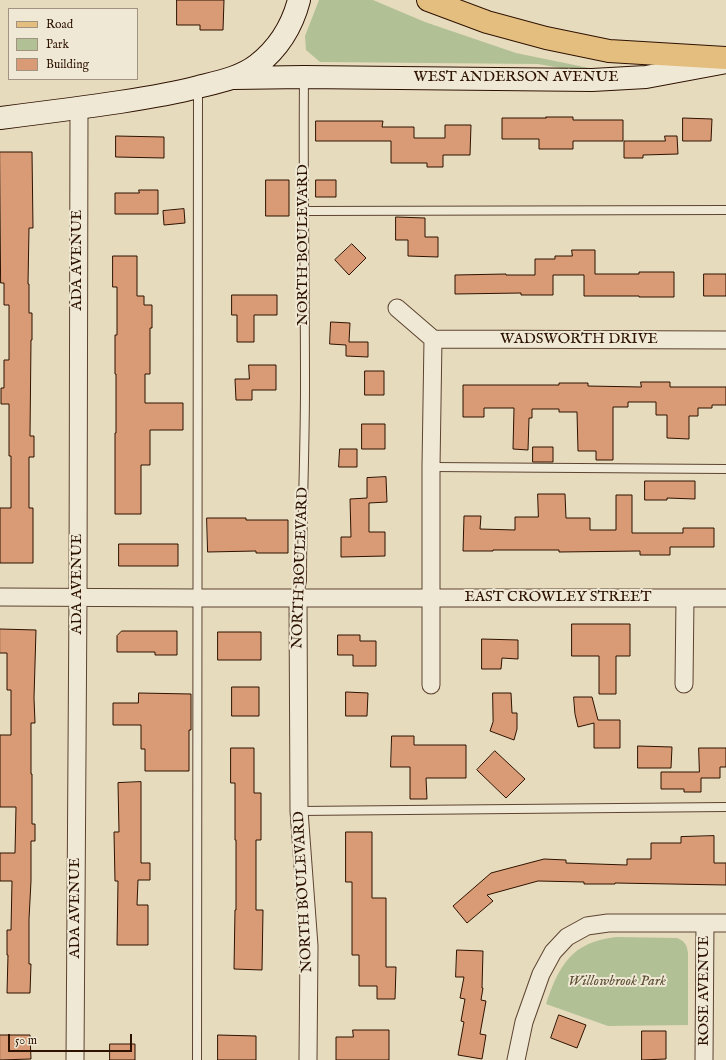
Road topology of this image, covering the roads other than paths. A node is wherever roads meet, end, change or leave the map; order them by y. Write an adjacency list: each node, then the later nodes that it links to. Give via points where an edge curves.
1 (299, 0): 6 (street, via 286,34 273,51 256,66)
2 (428, 0): 3 (main road, via 487,22 609,51)
3 (726, 58)
4 (726, 62): 5 (street, WEST ANDERSON AVENUE, via 646,76 592,80)
5 (304, 76): 6 (street, WEST ANDERSON AVENUE); 11 (lane, NORTH BOULEVARD)
6 (233, 78): 7 (street)
7 (198, 87): 8 (street); 20 (lane)
8 (79, 108): 9 (street); 18 (street, ADA AVENUE)
9 (0, 118)
10 (726, 210): 11 (lane)
11 (304, 211): 21 (lane, NORTH BOULEVARD, via 304,497 302,581)
12 (397, 308): 13 (street)
13 (433, 339): 14 (street, WADSWORTH DRIVE); 15 (street)
14 (726, 340)
15 (431, 467): 16 (lane); 19 (street)
16 (726, 469)
17 (0, 597): 18 (street, EAST CROWLEY STREET)
18 (78, 597): 20 (street, EAST CROWLEY STREET); 30 (street, ADA AVENUE)
19 (431, 597): 21 (street, EAST CROWLEY STREET); 22 (street, EAST CROWLEY STREET); 25 (street)
20 (197, 598): 21 (street, EAST CROWLEY STREET); 31 (lane)
21 (298, 598): 27 (street, NORTH BOULEVARD)
22 (686, 598): 23 (street, EAST CROWLEY STREET); 24 (street)
23 (726, 598)
24 (684, 684)
25 (430, 685)
26 (726, 808): 27 (lane)
27 (299, 810): 32 (street, NORTH BOULEVARD, via 309,946)
28 (705, 922): 29 (street); 33 (street, via 608,923 587,926 567,937 553,952 541,974 524,1022); 34 (street, ROSE AVENUE)
29 (726, 923)
30 (75, 1060)
31 (197, 1060)
32 (308, 1060)
33 (516, 1060)
34 (704, 1060)

